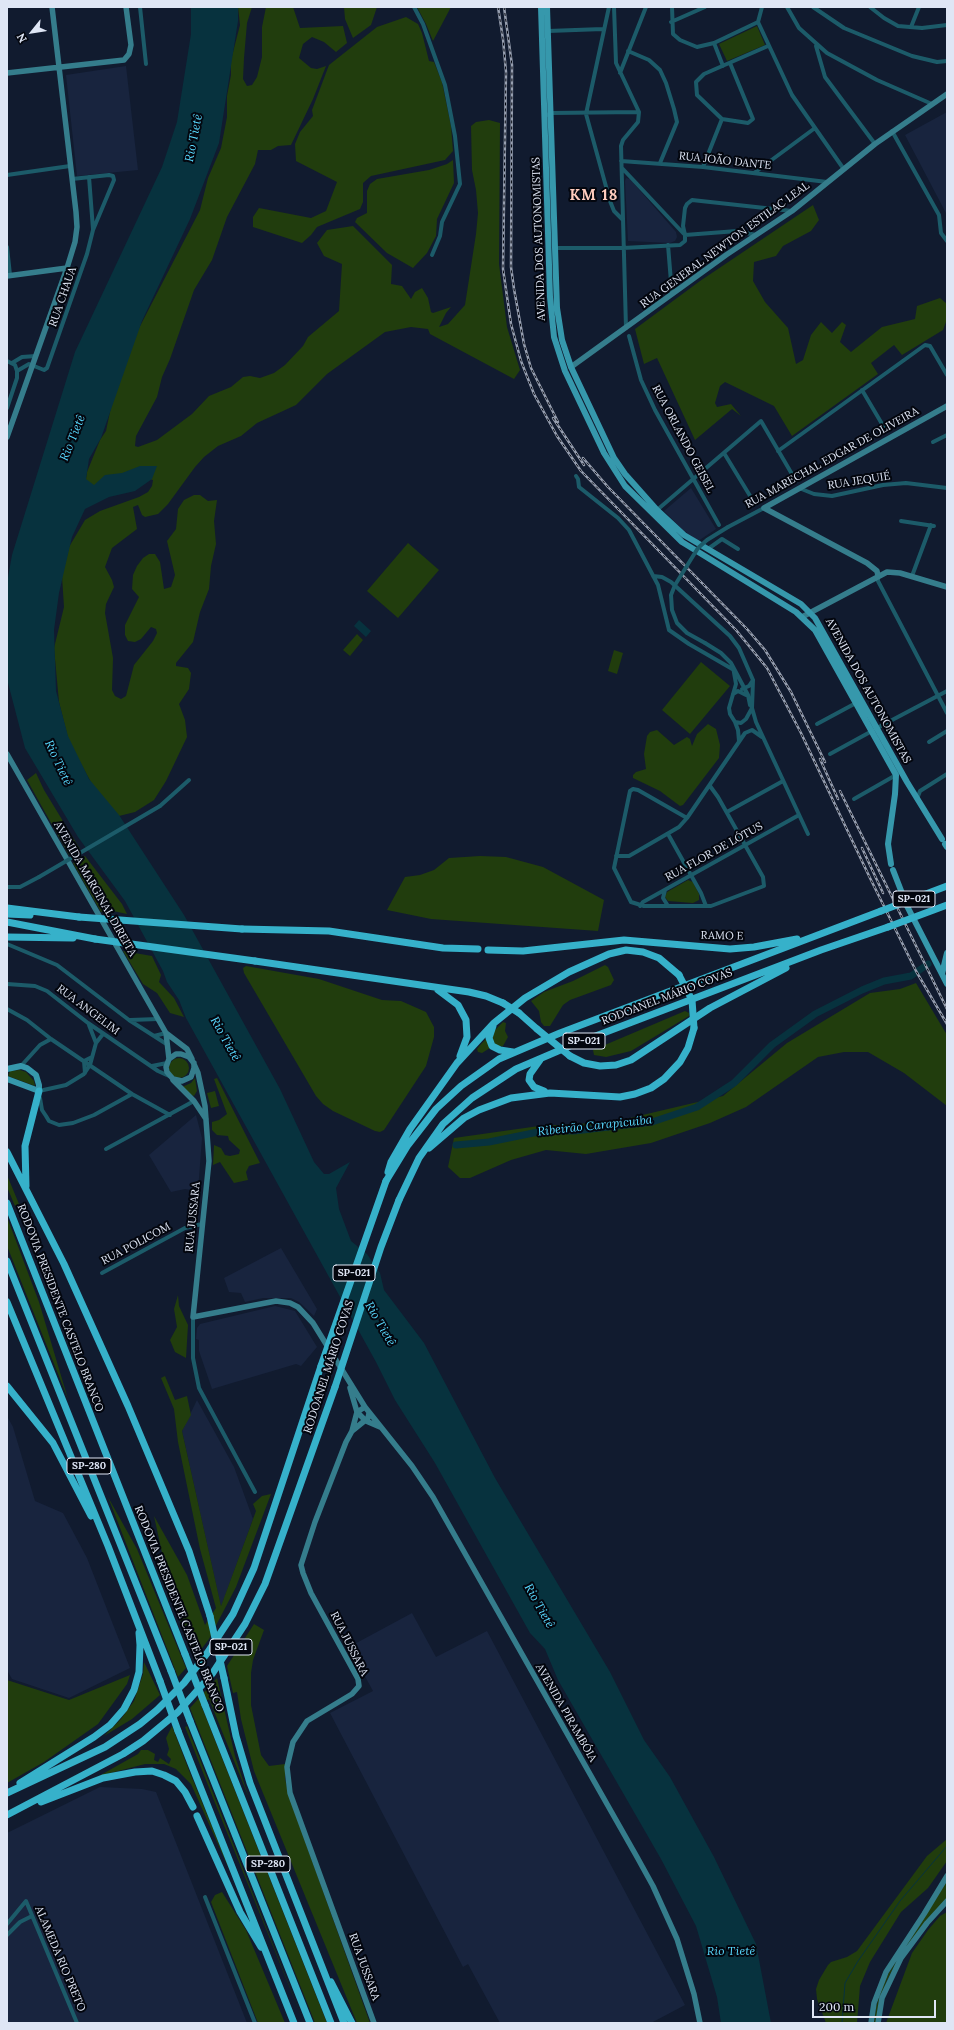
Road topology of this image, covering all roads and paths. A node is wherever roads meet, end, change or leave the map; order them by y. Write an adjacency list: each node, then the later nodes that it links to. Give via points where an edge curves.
1 (52, 7): 31 (main road)
2 (126, 7): 31 (main road, via 131,45 127,58 120,62)
3 (140, 7): 29 (street)
4 (414, 7): 65 (street, via 423,24 444,85 455,136 460,184 442,222 440,236)
5 (541, 7): 38 (main road, AVENIDA DOS AUTONOMISTAS)
6 (547, 7): 22 (main road, AVENIDA DOS AUTONOMISTAS)
7 (609, 7): 21 (street)
8 (614, 7): 33 (street, via 616,61)
9 (646, 7): 26 (street)
10 (672, 7): 17 (street)
11 (705, 7): 17 (street)
12 (762, 7): 18 (street)
13 (787, 7): 24 (street, via 799,28)
14 (813, 7): 27 (street, via 844,28 912,56)
15 (870, 7): 20 (street, via 894,24)
16 (919, 7): 20 (street)
17 (672, 22): 23 (street, via 671,30 675,37 689,45 697,47)
18 (758, 22): 23 (street); 25 (street)
19 (947, 25): 20 (street, via 931,28)
20 (911, 27)
21 (603, 28): 22 (street); 37 (street)
22 (548, 31): 38 (main road, AVENIDA DOS AUTONOMISTAS)
23 (714, 43): 30 (street)
24 (816, 45): 35 (street, via 856,70); 42 (street, via 825,77)
25 (768, 46): 28 (street); 40 (street, via 792,95)
26 (628, 51): 33 (street); 44 (street, via 648,60 660,70 674,110 677,122)
27 (947, 62)
28 (730, 63): 30 (street); 39 (street, via 753,119 748,122)
29 (146, 64)
30 (724, 66): 39 (street, via 704,74 695,87 700,100)
31 (59, 68): 32 (main road); 45 (main road)
32 (7, 73)
33 (620, 73): 36 (street)
34 (947, 94): 35 (main road, RUA GENERAL NEWTON ESTILAC LEAL)
35 (932, 104): 41 (main road, RUA GENERAL NEWTON ESTILAC LEAL)
36 (639, 112): 37 (street); 43 (street, via 638,122 622,142)
37 (586, 114): 38 (street); 55 (street, via 610,201 614,211)
38 (548, 115): 59 (main road, AVENIDA DOS AUTONOMISTAS); 63 (main road, AVENIDA DOS AUTONOMISTAS)
39 (722, 120): 47 (street)
40 (815, 128): 48 (street); 49 (street)
41 (892, 131): 42 (main road, RUA GENERAL NEWTON ESTILAC LEAL); 60 (street, via 938,215 941,233)
42 (875, 144): 48 (main road, RUA GENERAL NEWTON ESTILAC LEAL)
43 (621, 161): 44 (street, RUA JOÃO DANTE); 46 (street)
44 (660, 163): 47 (street, RUA JOÃO DANTE)
45 (70, 166): 50 (street); 52 (main road)
46 (622, 167): 55 (street); 57 (street)
47 (703, 167): 49 (street, RUA JOÃO DANTE)
48 (843, 168): 53 (main road, RUA GENERAL NEWTON ESTILAC LEAL)
49 (753, 173): 53 (street, RUA JOÃO DANTE)
50 (7, 175)
51 (89, 177): 52 (street); 56 (street, RUA CHAUA); 56 (street, RUA CHAUA, via 109,175 113,176 114,180)
52 (72, 179): 66 (main road, via 76,227 75,242)
53 (827, 182): 54 (main road, RUA GENERAL NEWTON ESTILAC LEAL)
54 (792, 211): 57 (street, via 692,200 685,208); 58 (main road, RUA GENERAL NEWTON ESTILAC LEAL)
55 (622, 219): 64 (street)
56 (93, 230): 74 (street, RUA CHAUA, via 46,370)
57 (685, 235): 58 (street, via 737,231); 61 (street, via 686,241 682,244)
58 (756, 235): 68 (main road, RUA GENERAL NEWTON ESTILAC LEAL)
59 (548, 241): 63 (main road); 104 (main road, AVENIDA DOS AUTONOMISTAS, via 552,321 558,351 600,445 618,476 682,542)
60 (947, 242)
61 (668, 245): 64 (street); 68 (street)
62 (7, 247): 67 (street)
63 (555, 248): 64 (street); 75 (main road, AVENIDA DOS AUTONOMISTAS, via 559,325)
64 (623, 248): 69 (street)
65 (432, 255)
66 (67, 268): 67 (main road); 71 (main road)
67 (9, 276)
68 (672, 294): 69 (main road, RUA GENERAL NEWTON ESTILAC LEAL)
69 (626, 328): 75 (main road, RUA GENERAL NEWTON ESTILAC LEAL)
70 (629, 336): 88 (street, RUA ORLANDO GEISEL, via 642,380)
71 (36, 356): 73 (street, via 22,356); 74 (main road)
72 (7, 361): 73 (street)
73 (12, 363): 76 (street)
74 (33, 366): 76 (street, via 27,364); 83 (main road)
75 (571, 367): 94 (main road, AVENIDA DOS AUTONOMISTAS, via 614,458)
76 (17, 371): 80 (street)
77 (947, 375): 78 (street, via 928,344)
78 (862, 390): 81 (street); 85 (street)
79 (947, 406): 90 (main road, RUA MARECHAL EDGAR DE OLIVEIRA)
80 (7, 408)
81 (885, 429)
82 (947, 435): 84 (street)
83 (7, 438)
84 (934, 442)
85 (778, 451): 86 (street, via 760,421); 89 (street)
86 (724, 453): 88 (street); 92 (street)
87 (576, 476): 99 (street, via 579,487 629,530)
88 (693, 480): 94 (street); 96 (street, RUA ORLANDO GEISEL)
89 (796, 481)
90 (799, 488): 91 (street, RUA JEQUIÉ, via 814,494 832,496 883,485 906,484); 93 (main road, RUA MARECHAL EDGAR DE OLIVEIRA)
91 (947, 488)
92 (755, 504)
93 (764, 508): 100 (main road, via 867,563 877,571); 105 (street, RUA MARECHAL EDGAR DE OLIVEIRA, bridge, via 728,527 698,548 675,585 672,595 672,610 679,626 724,655)
94 (656, 510): 97 (main road, AVENIDA DOS AUTONOMISTAS, via 684,535)
95 (901, 520): 101 (street, via 932,525)
96 (719, 525)
97 (708, 549): 98 (street, via 721,539); 103 (main road, AVENIDA DOS AUTONOMISTAS)
98 (738, 549)
99 (653, 576): 105 (street, via 659,587 669,630); 106 (street, via 671,582 730,636 742,652)
100 (878, 576): 101 (main road, via 892,572); 103 (main road); 111 (street, via 878,581)
101 (912, 576): 102 (main road)
102 (947, 587)
103 (811, 612): 104 (main road); 119 (main road, AVENIDA DOS AUTONOMISTAS)
104 (802, 617): 113 (main road, AVENIDA DOS AUTONOMISTAS, via 818,634)
105 (734, 669): 107 (street, RUA MARECHAL EDGAR DE OLIVEIRA); 110 (street, via 736,682)
106 (753, 680): 107 (street); 114 (street)
107 (744, 689): 108 (street); 112 (street, RUA MARECHAL EDGAR DE OLIVEIRA)
108 (738, 691): 110 (street); 112 (street, via 745,695)
109 (947, 691): 111 (street)
110 (733, 694): 117 (street, via 729,706)
111 (938, 696): 115 (street); 119 (street)
112 (749, 702): 114 (street, RUA MARECHAL EDGAR DE OLIVEIRA); 116 (street)
113 (856, 703): 118 (street); 119 (main road, AVENIDA DOS AUTONOMISTAS)
114 (752, 708): 116 (street); 121 (street, RUA MARECHAL EDGAR DE OLIVEIRA)
115 (947, 713)
116 (749, 714): 117 (street, via 743,722)
117 (734, 721): 122 (street)
118 (816, 724)
119 (875, 729): 125 (street); 127 (main road, AVENIDA DOS AUTONOMISTAS); 132 (main road, AVENIDA DOS AUTONOMISTAS)
120 (947, 731): 123 (street)
121 (763, 738): 122 (street, via 750,730); 129 (street, RUA MARECHAL EDGAR DE OLIVEIRA)
122 (739, 741): 130 (street)
123 (929, 742)
124 (7, 754): 166 (main road, AVENIDA MARGINAL DIREITA)
125 (830, 754)
126 (947, 774): 132 (street, via 920,791)
127 (896, 775): 131 (street); 161 (main road, AVENIDA DOS AUTONOMISTAS, via 888,850 907,906)
128 (189, 780): 143 (street, bridge, via 160,806 39,877 20,887)
129 (783, 781): 133 (street); 134 (street, RUA MARECHAL EDGAR DE OLIVEIRA)
130 (710, 786): 133 (street); 135 (street)
131 (854, 799)
132 (917, 800): 138 (main road, AVENIDA DOS AUTONOMISTAS)
133 (727, 812): 139 (street)
134 (799, 815): 137 (street, RUA MARECHAL EDGAR DE OLIVEIRA); 139 (street, RUA FLOR DE LÓTUS)
135 (687, 818): 136 (street); 140 (street, via 632,789)
136 (668, 834): 140 (street, via 629,856); 141 (street)
137 (808, 834)
138 (945, 843)
139 (745, 845): 141 (street, RUA FLOR DE LÓTUS); 148 (street, via 763,878 764,886)
140 (616, 856): 146 (street, via 615,874 632,902)
141 (691, 875): 144 (street, RUA FLOR DE LÓTUS); 148 (street)
142 (947, 886): 153 (highway, RODOANEL MÁRIO COVAS / SP-021, bridge)
143 (7, 887)
144 (665, 890): 146 (street, RUA FLOR DE LÓTUS); 147 (street, via 663,898)
145 (947, 905): 159 (highway, RODOANEL MÁRIO COVAS / SP-021, bridge)
146 (640, 906): 147 (street)
147 (668, 906): 148 (street)
148 (706, 906)
149 (7, 908): 151 (highway)
150 (7, 914): 151 (highway)
151 (61, 916): 157 (highway, bridge, via 242,929 329,931 443,948)
152 (7, 922): 155 (highway)
153 (813, 936): 158 (highway, RAMO E, via 730,949 630,940 523,951); 176 (highway, RODOANEL MÁRIO COVAS / SP-021)
154 (7, 937): 155 (highway)
155 (92, 939): 164 (highway, bridge)
156 (7, 944): 167 (street, via 56,965)
157 (478, 950)
158 (488, 950)
159 (821, 950): 164 (highway, bridge, via 725,999 631,1060 616,1065 584,1063 570,1056 519,1013 503,1003 477,993); 178 (highway, RODOANEL MÁRIO COVAS / SP-021)
160 (947, 953): 161 (main road)
161 (942, 974): 163 (main road, AVENIDA DOS AUTONOMISTAS)
162 (7, 984): 168 (street, RUA ANGELIM, via 42,988)
163 (947, 984)
164 (434, 988): 182 (highway, via 455,1002 466,1020 467,1037)
165 (7, 1010): 173 (street, via 27,1020)
166 (158, 1019): 167 (street); 170 (main road, AVENIDA MARGINAL DIREITA)
167 (129, 1020): 172 (street)
168 (88, 1023): 171 (street, RUA ANGELIM); 174 (street)
169 (494, 1023): 176 (highway, via 489,1038 492,1046); 182 (highway); 192 (highway, bridge, via 525,998 557,978 617,951 634,950 651,954 679,975 692,1000 694,1028 688,1048 680,1062 664,1079 651,1088 620,1097)
170 (166, 1033): 172 (street); 175 (main road, AVENIDA MARGINAL DIREITA); 181 (main road, AVENIDA MARGINAL DIREITA, via 187,1049)
171 (103, 1034): 174 (street); 185 (street, RUA ANGELIM)
172 (154, 1036): 175 (street)
173 (51, 1039): 179 (street); 184 (street, via 40,1045)
174 (96, 1043): 177 (street)
175 (169, 1046): 180 (main road, AVENIDA MARGINAL DIREITA)
176 (513, 1052): 200 (highway, RODOANEL MÁRIO COVAS / SP-021, via 483,1069 447,1098)
177 (92, 1057): 179 (street); 183 (street)
178 (542, 1058): 192 (highway, via 530,1074 529,1080 534,1087); 199 (highway, RODOANEL MÁRIO COVAS / SP-021, via 516,1069 472,1098 444,1124)
179 (84, 1061): 183 (street); 187 (street)
180 (168, 1061): 181 (main road, via 172,1056 181,1054); 185 (street); 188 (main road, via 167,1072)
181 (193, 1062): 188 (main road, via 193,1073 187,1080 177,1081); 191 (main road, RUA JUSSARA)
182 (457, 1063): 200 (highway, via 410,1129)
183 (90, 1065): 187 (street); 193 (street)
184 (21, 1066): 186 (main road); 190 (main road, via 36,1075)
185 (152, 1066): 188 (street, RUA ANGELIM)
186 (7, 1069)
187 (84, 1074): 190 (street, via 66,1086)
188 (171, 1078): 194 (main road)
189 (7, 1079): 190 (main road)
190 (39, 1091): 193 (street, via 42,1110 49,1121 59,1125 94,1115); 201 (highway, via 25,1146)
191 (202, 1093): 194 (main road); 196 (main road, RUA JUSSARA)
192 (550, 1093): 199 (highway, via 511,1098 479,1110 451,1128)
193 (132, 1094): 195 (street)
194 (194, 1102): 195 (street); 196 (main road)
195 (170, 1115): 197 (street)
196 (206, 1120): 203 (main road, RUA JUSSARA, via 208,1162)
197 (106, 1149)
198 (7, 1152): 201 (highway, RODOVIA PRESIDENTE CASTELO BRANCO)
199 (419, 1158): 223 (highway, RODOANEL MÁRIO COVAS / SP-021, bridge, via 399,1200 370,1277 335,1387 266,1584 245,1624 212,1674 178,1712 142,1741 123,1754)
200 (394, 1163): 221 (highway, RODOANEL MÁRIO COVAS / SP-021, bridge, via 321,1366 254,1568 233,1614 184,1683 158,1710 105,1747)
201 (26, 1190): 232 (highway, RODOVIA PRESIDENTE CASTELO BRANCO, bridge, via 70,1276 192,1558 210,1616 250,1783)
202 (7, 1203): 237 (highway, RODOVIA PRESIDENTE CASTELO BRANCO / SP-280, bridge)
203 (202, 1224): 206 (street, RUA POLICOM, via 185,1228); 209 (main road, RUA JUSSARA)
204 (7, 1261): 208 (highway, SP-280)
205 (7, 1268): 208 (highway)
206 (102, 1273)
207 (7, 1302): 219 (highway)
208 (24, 1305): 236 (highway, SP-280, bridge)
209 (193, 1317): 210 (main road, via 268,1302 290,1303 313,1323); 218 (street, RUA JUSSARA, via 193,1358 199,1388)
210 (349, 1384): 212 (main road); 213 (main road)
211 (7, 1386): 219 (highway, via 53,1443)
212 (365, 1407): 213 (main road); 214 (main road)
213 (357, 1412): 215 (main road, AVENIDA PIRAMBÓIA); 217 (main road, RUA JUSSARA)
214 (368, 1413): 215 (main road); 216 (main road, AVENIDA PIRAMBÓIA)
215 (366, 1421): 216 (main road, AVENIDA PIRAMBÓIA); 217 (main road, RUA JUSSARA)
216 (382, 1429): 241 (main road, AVENIDA PIRAMBÓIA, via 412,1466 441,1510 653,1886 684,1959)
217 (352, 1431): 240 (main road, RUA JUSSARA, via 315,1522 301,1565 311,1593 359,1686 352,1694 319,1713 302,1727 290,1749 287,1779)
218 (255, 1492)
219 (108, 1546): 220 (highway)
220 (138, 1621): 221 (highway, via 139,1672 134,1690 124,1709 110,1725); 231 (highway, bridge, via 178,1731)
221 (7, 1792)
222 (193, 1807): 223 (highway, via 176,1781 159,1773 145,1771 103,1778)
223 (9, 1814)
224 (197, 1816): 231 (highway, via 240,1912)
225 (947, 1876): 242 (main road, via 886,1972 874,2003)
226 (205, 1897): 234 (street)
227 (947, 1901): 243 (main road, via 927,1922 901,1958 882,1998)
228 (32, 1916): 229 (street, ALAMEDA RIO PRETO, via 26,1901); 230 (street, via 20,1922); 233 (street, ALAMEDA RIO PRETO)
229 (7, 1924)
230 (7, 1935)
231 (266, 1954): 235 (highway)
232 (322, 1968): 238 (highway); 239 (highway)
233 (77, 2023)
234 (255, 2023)
235 (294, 2023)
236 (310, 2023)
237 (331, 2023)
238 (344, 2023)
239 (352, 2023)
240 (374, 2023)
241 (700, 2023)
242 (871, 2023)
243 (878, 2023)

